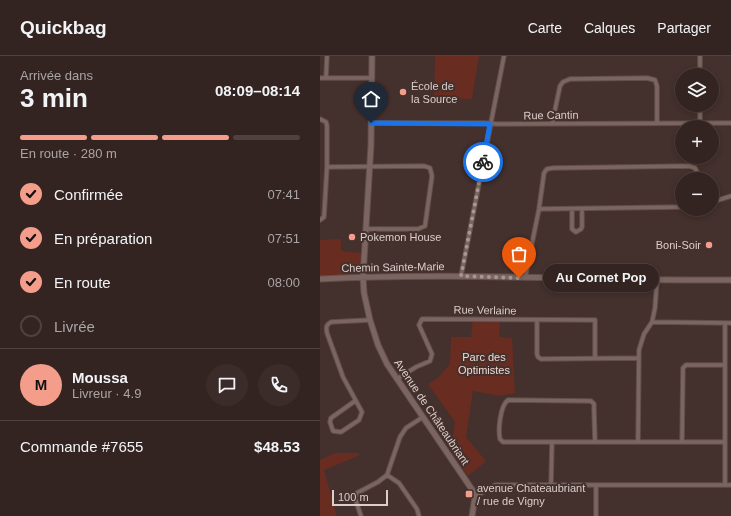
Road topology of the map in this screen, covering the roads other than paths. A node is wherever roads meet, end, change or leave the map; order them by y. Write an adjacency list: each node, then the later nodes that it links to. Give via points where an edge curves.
1 (327, 56): 7 (street)
2 (372, 56): 8 (street, Avenue de Châteaubriant)
3 (504, 56): 15 (street)
4 (700, 56): 5 (street)
5 (700, 68)
6 (320, 78): 7 (street)
7 (326, 78): 8 (street)
8 (372, 78): 12 (street, Avenue de Châteaubriant)
9 (320, 119): 17 (street, via 326,122 327,126)
10 (719, 122): 11 (street, Rue Cantin)
11 (731, 122)
12 (371, 123): 15 (street, Rue Cantin); 18 (street, Avenue de Châteaubriant)
13 (657, 123): 14 (street, Rue Cantin); 16 (street, Rue Cantin); 16 (street, via 657,86 654,80 647,78 570,79 562,82)
14 (675, 123)
15 (490, 124): 16 (street, Rue Cantin); 28 (street)
16 (552, 124)
17 (327, 167): 18 (street); 26 (street, via 324,217)
18 (370, 167): 27 (street, Avenue de Châteaubriant); 27 (street, via 424,166 430,168 432,176 425,226 418,229)
19 (697, 172): 23 (street, via 695,168 689,166 547,169 544,173)
20 (731, 196): 21 (street)
21 (719, 200)
22 (675, 208): 25 (street)
23 (539, 209): 24 (street); 30 (street)
24 (572, 209): 25 (street); 25 (street, via 572,229 576,232 582,227)
25 (582, 209)
26 (320, 220)
27 (366, 229): 29 (street, Avenue de Châteaubriant)
28 (461, 276): 29 (street, Chemin Sainte-Marie); 30 (street, Chemin Sainte-Marie)
29 (363, 277): 31 (street, Chemin Sainte-Marie); 34 (street, Avenue de Châteaubriant)
30 (525, 278): 32 (street, Chemin Sainte-Marie)
31 (320, 279)
32 (657, 280): 33 (street, Chemin Sainte-Marie); 36 (street)
33 (731, 280)
34 (370, 320): 42 (street, Avenue de Châteaubriant, via 378,345); 43 (street, via 331,322 326,327 342,377)
35 (536, 320): 39 (street, via 537,354 541,359); 39 (street, Rue Verlaine, via 595,320); 42 (street, Rue Verlaine, via 422,319 419,325 432,357 430,361)
36 (652, 322): 37 (street); 40 (street, via 644,334)
37 (726, 323): 38 (street); 41 (street)
38 (731, 323)
39 (595, 358): 40 (street)
40 (638, 358): 47 (street)
41 (725, 366): 48 (street, via 686,365 683,368); 49 (street)
42 (397, 380): 44 (street, Avenue de Châteaubriant)
43 (355, 401): 43 (street, via 331,418 333,431 341,432 359,420 362,412)
44 (422, 417): 50 (street, via 406,428 400,437); 55 (street, Avenue de Châteaubriant)
45 (552, 442): 46 (street); 46 (street, via 503,442 499,434 504,403 508,400 590,401 594,404); 51 (street)
46 (594, 442): 47 (street)
47 (638, 442): 48 (street)
48 (682, 442): 49 (street)
49 (725, 442): 53 (street)
50 (387, 475): 56 (street, via 357,493 355,498); 57 (street, via 399,483)
51 (552, 485): 52 (street); 55 (street, via 495,485)
52 (596, 485): 53 (street); 59 (street)
53 (725, 485): 54 (street)
54 (731, 485)
55 (475, 497): 58 (street)
56 (361, 516)
57 (419, 516)
58 (472, 516)
59 (596, 516)

